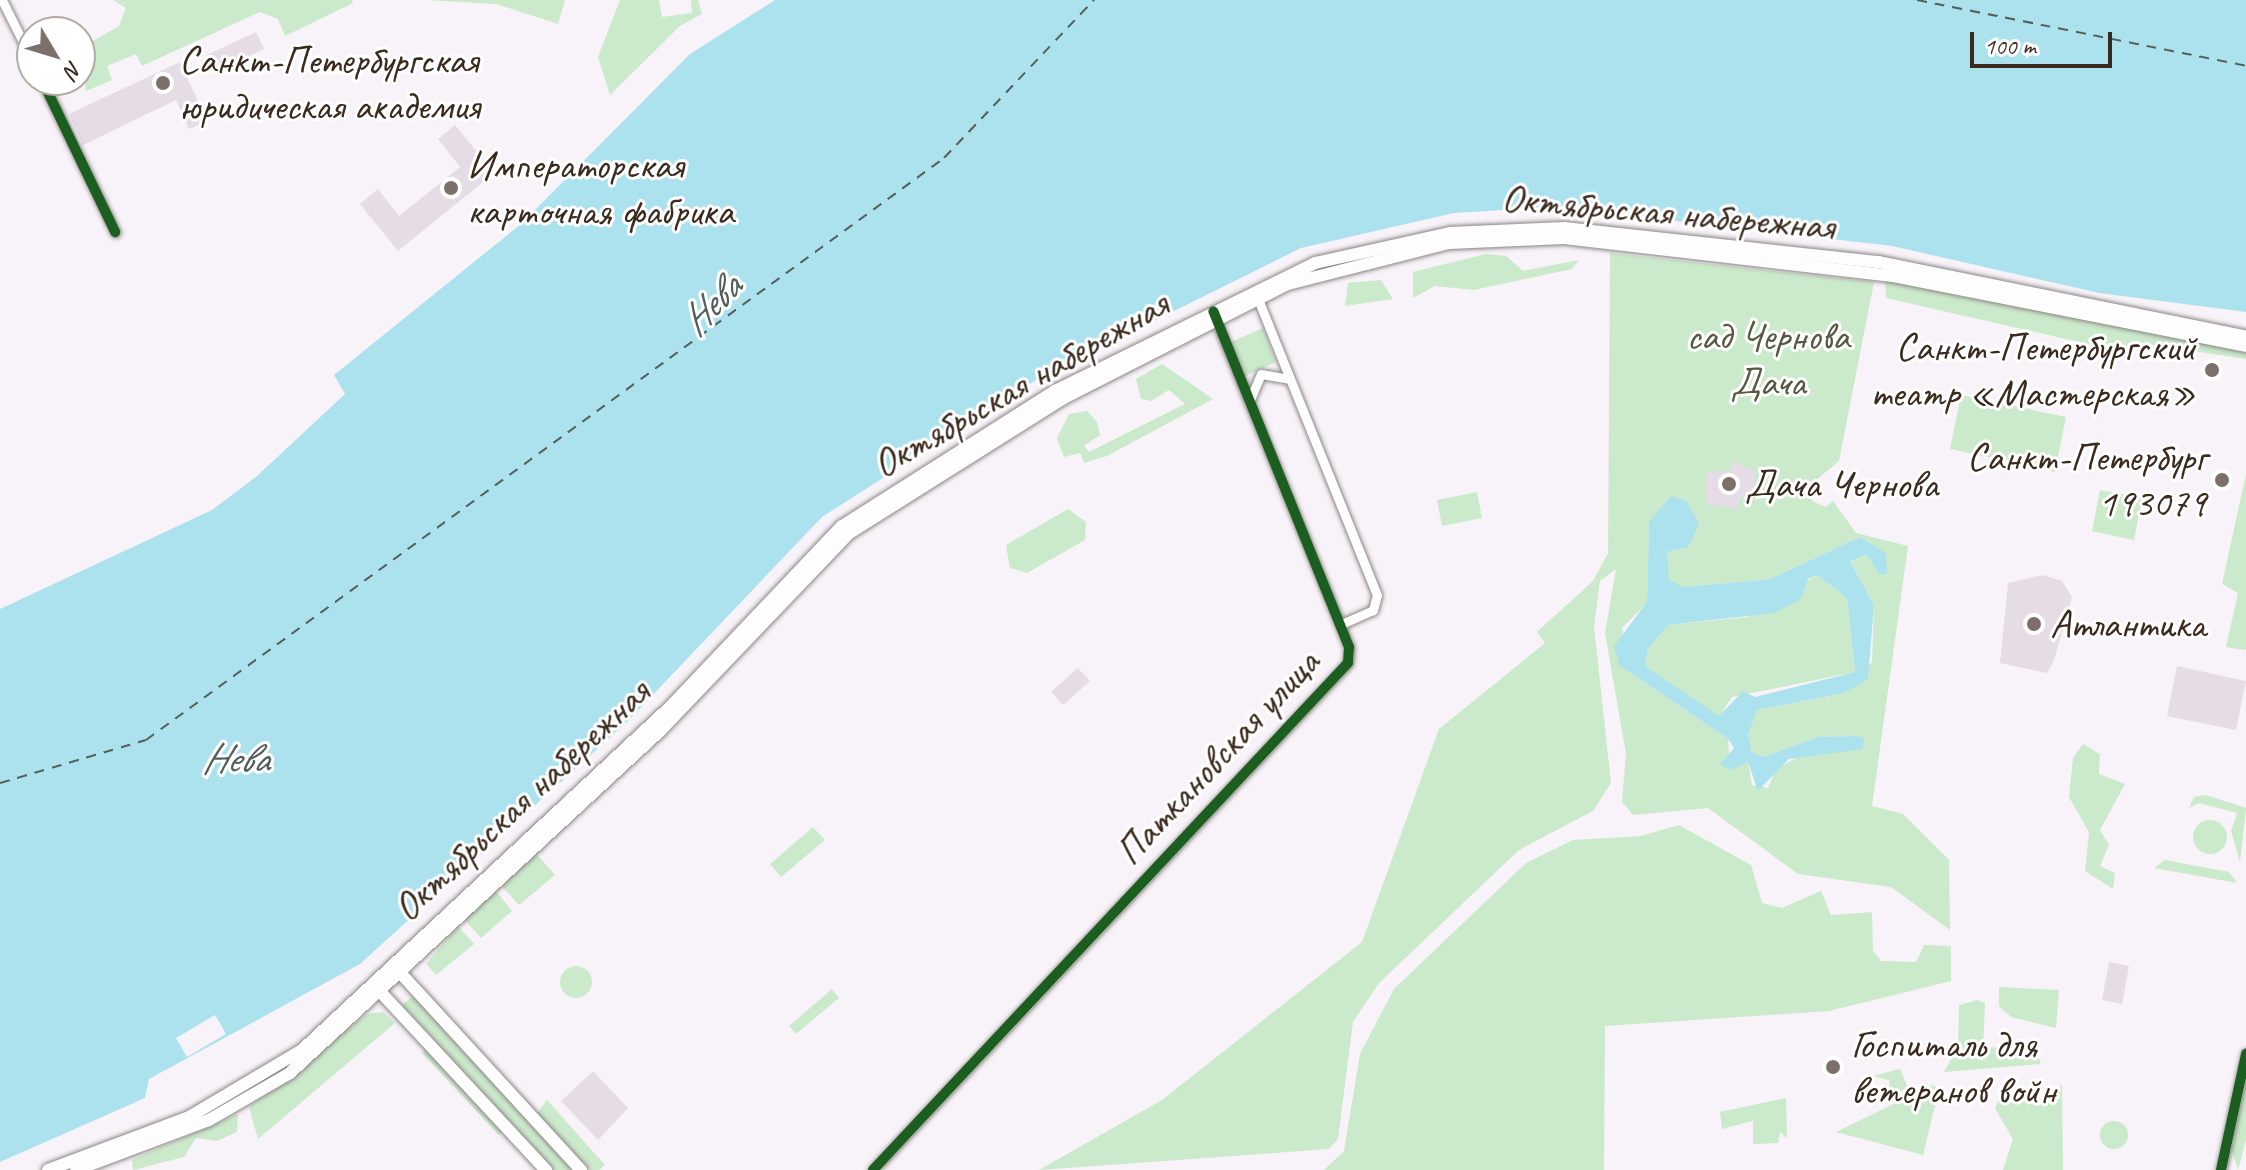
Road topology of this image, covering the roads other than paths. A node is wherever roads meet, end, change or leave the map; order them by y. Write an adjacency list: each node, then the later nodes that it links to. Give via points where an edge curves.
1 (2, 0): 2 (street)
2 (16, 28)
3 (50, 96): 4 (street)
4 (115, 232)
5 (1258, 299): 6 (main road, Октябрьская набережная); 8 (main road, Октябрьская набережная, via 1378,257 1473,240 1564,238 1893,276); 9 (street, Паткановская улица)
6 (1215, 316): 7 (main road, Октябрьская набережная, via 1338,255 1527,227 1879,262); 10 (street, Паткановская улица); 12 (main road, Октябрьская набережная, via 1011,429 833,546 660,731)
7 (2246, 337)
8 (2246, 346)
9 (1290, 381): 10 (street, via 1261,374); 11 (street, Паткановская улица, via 1377,595 1373,610)
10 (1249, 402): 11 (street, Паткановская улица)
11 (1340, 625): 20 (street, Паткановская улица, via 1350,656 1344,671)
12 (395, 966): 13 (main road, Октябрьская набережная); 19 (main road)
13 (375, 986): 16 (main road, Октябрьская набережная, via 302,1050 236,1095); 17 (main road, Октябрьская набережная, via 271,1086 209,1120); 18 (main road)
14 (2246, 1054): 15 (street)
15 (2224, 1157): 21 (street); 22 (street)
16 (48, 1170)
17 (76, 1170)
18 (546, 1170)
19 (581, 1170)
20 (873, 1170)
21 (2221, 1170)
22 (2231, 1170)

